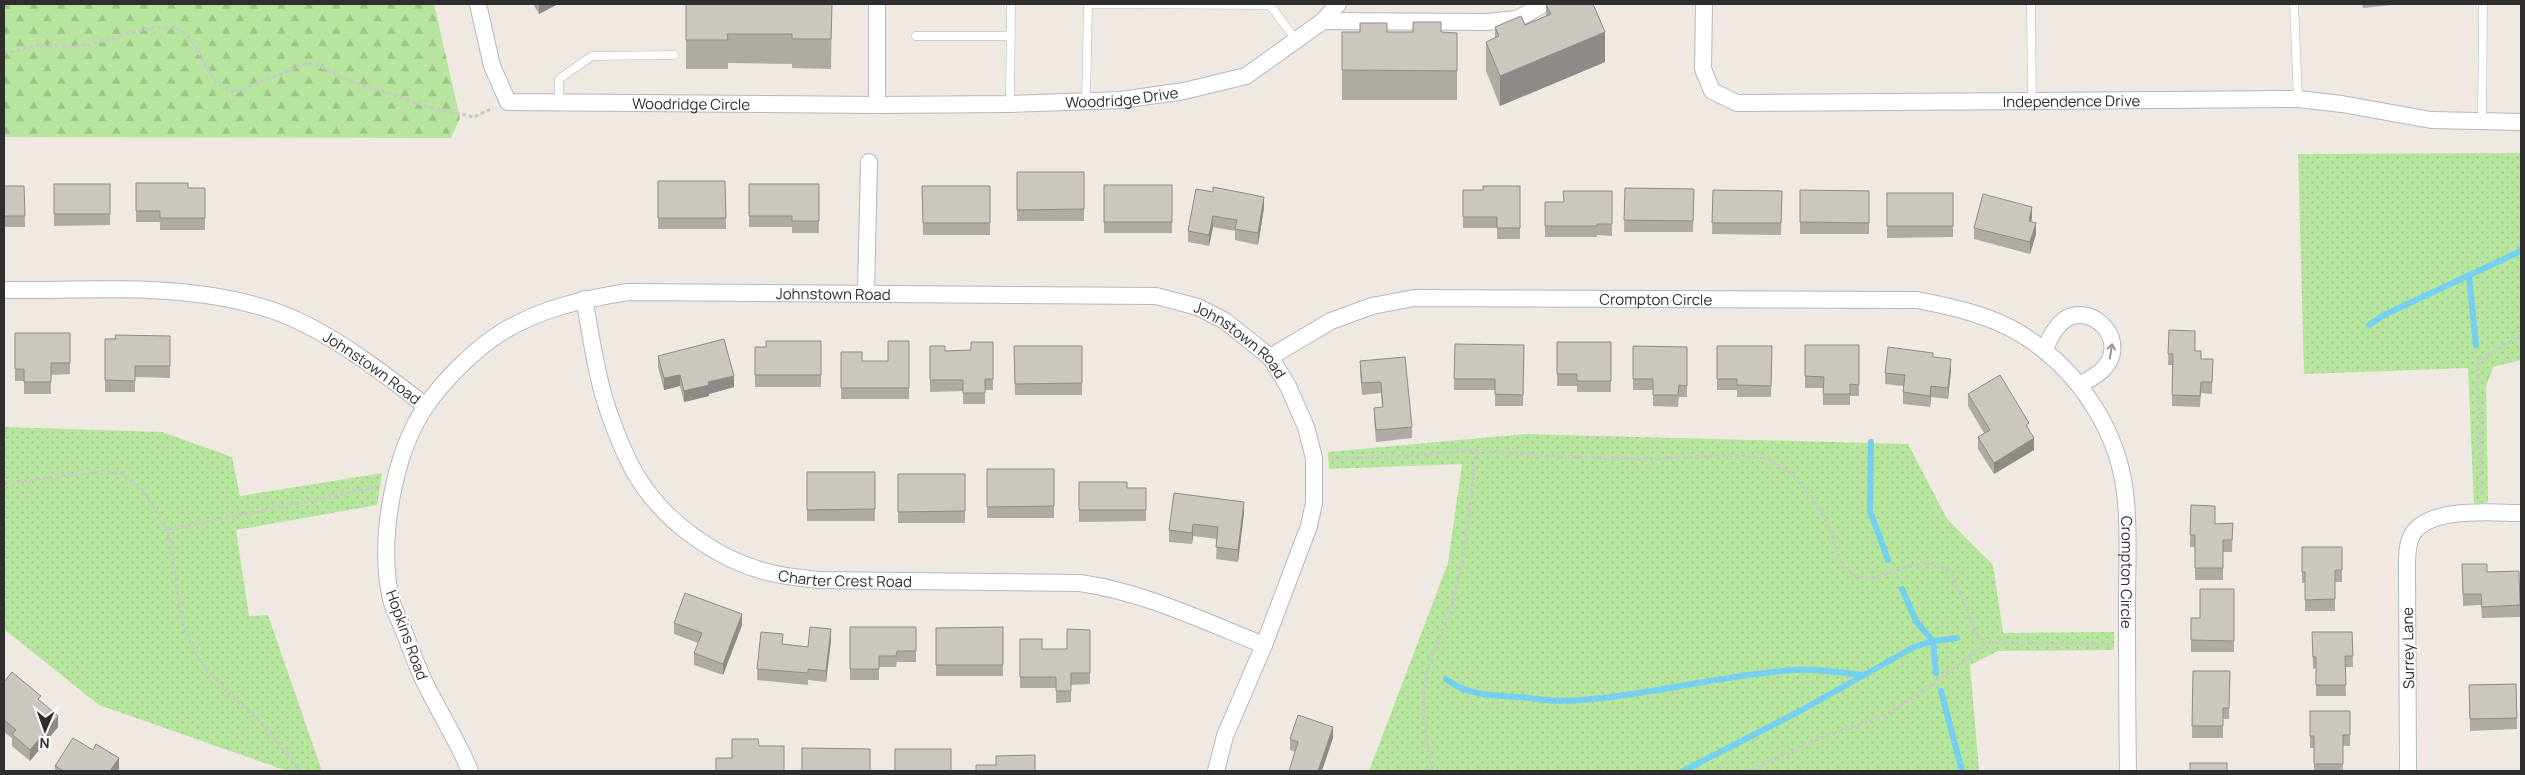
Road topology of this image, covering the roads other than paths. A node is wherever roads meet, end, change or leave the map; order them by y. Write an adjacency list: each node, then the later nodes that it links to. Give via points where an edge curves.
1 (478, 4): 17 (street, Woodridge Circle, via 492,66 508,102)
2 (877, 4): 20 (street)
3 (1011, 4): 12 (lane)
4 (1338, 4): 10 (street, Woodridge Drive)
5 (1544, 4): 10 (street, via 1517,19 1486,22)
6 (1704, 4): 18 (street, Independence Drive, via 1702,69 1712,91 1737,103)
7 (2031, 4): 18 (lane)
8 (2294, 4): 15 (lane)
9 (2483, 4): 21 (lane)
10 (1323, 21): 13 (street, Woodridge Drive)
11 (916, 36): 12 (lane)
12 (1011, 36): 19 (lane)
13 (1296, 40): 16 (street, Woodridge Drive, via 1246,76 1184,91 1122,100); 16 (lane, via 1270,5 1088,4)
14 (674, 55): 17 (lane, via 592,56 559,79)
15 (2298, 99): 18 (street, Independence Drive); 21 (street, Independence Drive, via 2431,120)
16 (1086, 101): 19 (street, Woodridge Drive)
17 (558, 102): 20 (street, Woodridge Circle)
18 (2032, 102)
19 (1010, 104): 20 (street, Woodridge Drive)
20 (877, 105)
21 (2482, 122): 22 (street, Independence Drive)
22 (2521, 122)
23 (869, 162): 25 (street)
24 (4, 290): 30 (street, Johnstown Road, via 163,291 212,295 258,306 303,323 343,346)
25 (866, 294): 26 (street, Johnstown Road, via 628,292); 28 (street, Johnstown Road, via 1156,296 1198,307 1225,321)
26 (584, 299): 30 (street, Johnstown Road, via 537,314 499,334 464,363); 32 (street, Charter Crest Road, via 608,408 634,472 660,506 682,527 740,562 775,574 817,580 1080,582 1143,597)
27 (2044, 350): 28 (street, Crompton Circle, via 2020,333 1994,321 1957,307 1917,300 1414,298 1372,306 1331,321); 29 (street, Crompton Circle); 29 (street, one-way to 27, via 2105,368 2111,358 2112,340 2103,324 2093,317 2080,315 2068,318 2058,325)
28 (1270, 357): 32 (street, Johnstown Road, via 1288,386 1306,427 1314,458 1315,485 1309,526)
29 (2080, 385): 35 (street, Crompton Circle, via 2099,414 2114,447 2126,501)
30 (426, 406): 33 (street, Hopkins Road, via 394,485 386,534 387,576 392,601 426,685)
31 (2521, 513): 36 (street, Surrey Lane, via 2443,515 2426,521 2411,536 2407,550)
32 (1264, 645): 34 (street, Johnstown Road, via 1225,736)
33 (470, 771)
34 (1216, 771)
35 (2128, 771)
36 (2408, 771)

